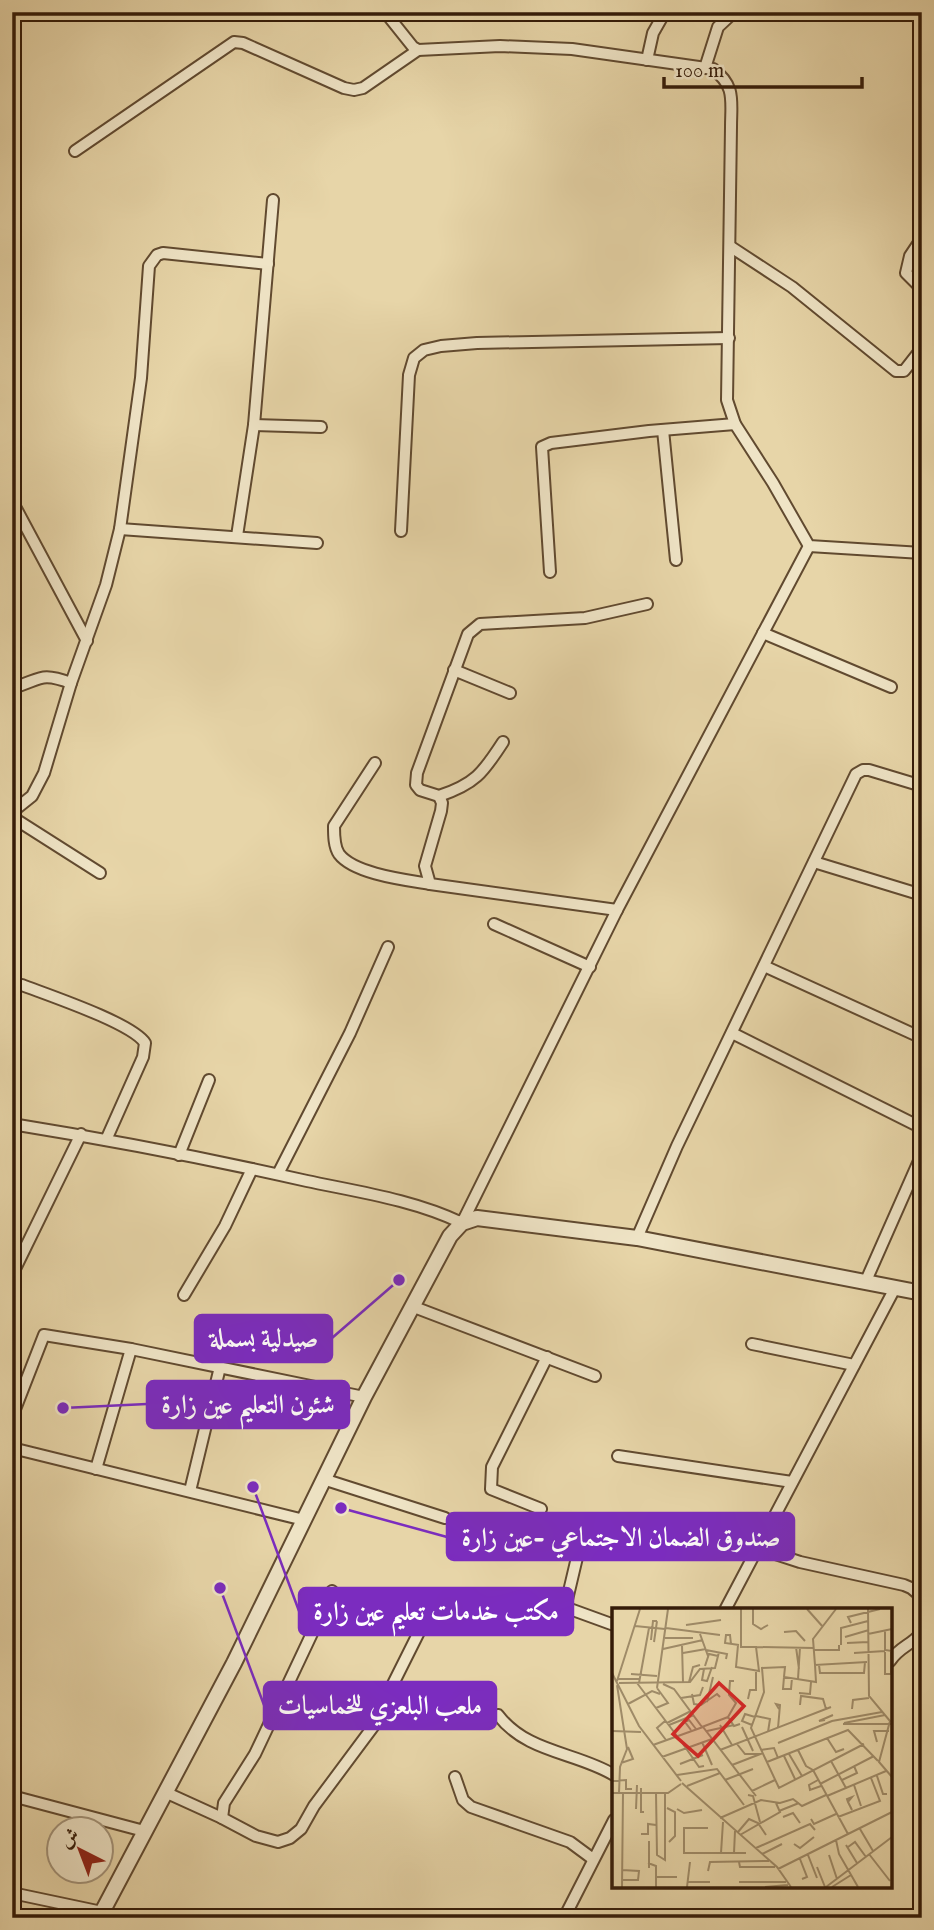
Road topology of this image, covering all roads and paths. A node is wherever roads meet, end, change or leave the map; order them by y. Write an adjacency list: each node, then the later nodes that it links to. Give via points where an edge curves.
1 (385, 12): 4 (street)
2 (665, 12): 5 (street, via 653,33)
3 (734, 12): 6 (street, via 718,27)
4 (418, 50): 5 (street, via 560,48); 7 (street, via 354,90 243,43 233,43)
5 (647, 60): 6 (street)
6 (705, 68): 10 (street, via 720,74 731,92)
7 (75, 151)
8 (273, 200): 11 (street)
9 (922, 238): 12 (street, via 906,273)
10 (731, 247): 13 (street); 14 (street, via 792,287 896,372 904,371)
11 (268, 264): 16 (street); 20 (street, via 163,253 149,266 141,378)
12 (922, 289)
13 (729, 338): 15 (street, via 727,400); 21 (street, via 477,343 424,349 414,358 409,375)
14 (922, 348)
15 (735, 424): 18 (street); 24 (street)
16 (254, 425): 17 (street); 22 (street)
17 (321, 427)
18 (663, 430): 26 (street); 27 (street, via 542,447)
19 (12, 501): 30 (street)
20 (120, 529): 22 (street); 30 (street)
21 (401, 531)
22 (237, 536): 23 (street)
23 (317, 543)
24 (809, 546): 25 (street); 29 (street)
25 (922, 553)
26 (676, 560)
27 (550, 572)
28 (648, 604): 31 (street, via 584,618 480,624 468,634)
29 (763, 633): 33 (street); 45 (street)
30 (87, 641): 32 (street)
31 (454, 670): 35 (street); 39 (street, via 415,781 420,790)
32 (71, 683): 34 (street, via 43,676); 40 (street, via 37,790)
33 (891, 687)
34 (12, 688)
35 (510, 693)
36 (503, 742): 39 (street, via 485,771 467,785)
37 (375, 763): 43 (street, via 334,826 338,852 379,875)
38 (922, 786): 41 (street, via 879,772 859,771)
39 (439, 796): 43 (street, via 441,811 425,866)
40 (12, 814): 42 (street)
41 (814, 862): 44 (street); 48 (street)
42 (100, 873)
43 (430, 884): 45 (street)
44 (922, 895)
45 (617, 910): 49 (street)
46 (494, 924): 49 (street)
47 (388, 947): 61 (street, via 350,1034)
48 (764, 966): 51 (street); 52 (street)
49 (590, 967): 62 (street)
50 (22, 985): 57 (street, via 118,1024 145,1043 144,1057)
51 (732, 1033): 55 (street); 63 (street)
52 (922, 1038)
53 (209, 1080): 59 (street)
54 (12, 1124): 56 (street)
55 (922, 1128)
56 (81, 1135): 57 (street); 64 (street)
57 (106, 1140): 59 (street)
58 (922, 1154): 65 (street)
59 (179, 1155): 60 (street)
60 (252, 1169): 61 (street); 68 (street)
61 (278, 1174): 62 (street, via 379,1196)
62 (462, 1223): 63 (street, via 477,1218); 69 (street, via 450,1236)
63 (637, 1238): 65 (street)
64 (12, 1275)
65 (864, 1283): 66 (street)
66 (895, 1288): 67 (street); 73 (street)
67 (922, 1293)
68 (184, 1295)
69 (414, 1307): 72 (street); 76 (street)
70 (752, 1345): 73 (street)
71 (131, 1349): 74 (street); 77 (street, via 44,1335); 80 (street)
72 (547, 1357): 75 (street); 84 (street, via 489,1478 491,1489)
73 (854, 1365): 82 (street)
74 (220, 1367): 76 (street); 83 (street)
75 (596, 1376)
76 (364, 1398): 81 (street)
77 (12, 1417)
78 (12, 1448): 80 (street)
79 (618, 1456): 82 (street)
80 (96, 1469): 83 (street)
81 (323, 1479): 85 (street); 86 (street)
82 (792, 1482): 88 (street)
83 (190, 1492): 86 (street)
84 (541, 1509)
85 (445, 1518)
86 (304, 1520): 99 (street)
87 (590, 1523): 92 (street, via 566,1604)
88 (757, 1548): 90 (street, via 892,1582); 91 (street)
89 (332, 1591): 101 (street, via 255,1754 225,1803)
90 (922, 1597)
91 (726, 1608)
92 (612, 1624)
93 (420, 1630): 101 (street, via 384,1712 301,1829 278,1842)
94 (922, 1632): 95 (street)
95 (892, 1658)
96 (498, 1715): 97 (street, via 517,1735 535,1745)
97 (612, 1774)
98 (455, 1777): 104 (street, via 463,1800 471,1807 570,1842)
99 (167, 1793): 101 (street); 103 (street)
100 (12, 1796): 103 (street)
101 (222, 1818)
102 (612, 1824): 104 (street)
103 (144, 1831): 106 (street)
104 (593, 1859): 107 (street)
105 (12, 1893): 106 (street)
106 (100, 1915)
107 (564, 1918)

